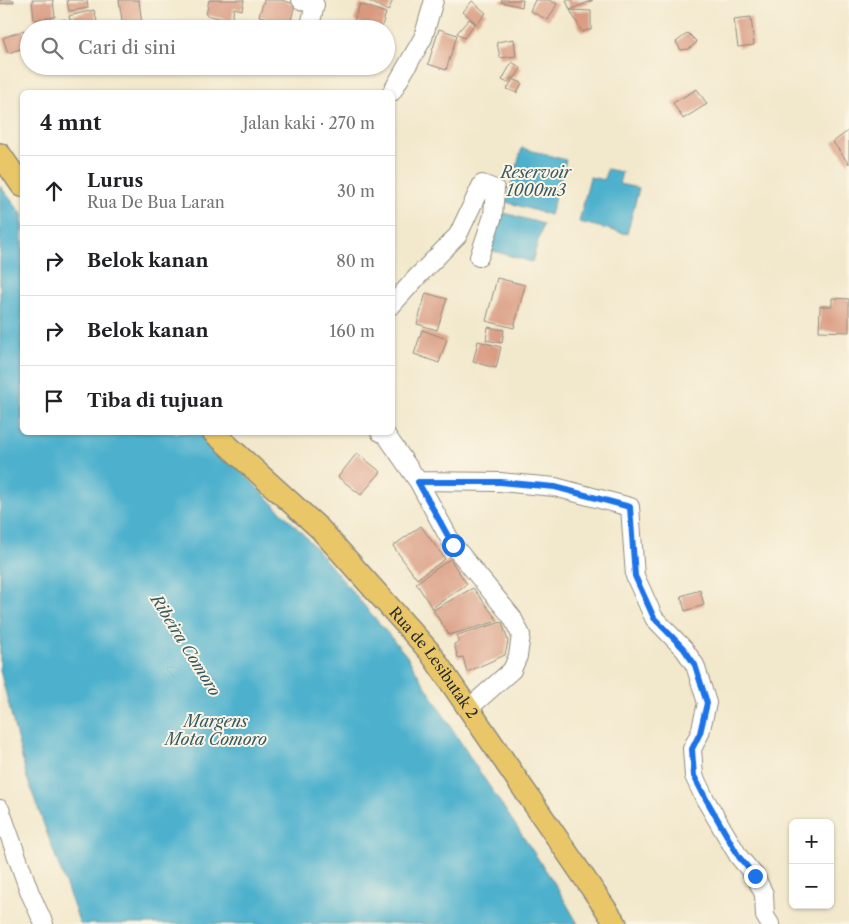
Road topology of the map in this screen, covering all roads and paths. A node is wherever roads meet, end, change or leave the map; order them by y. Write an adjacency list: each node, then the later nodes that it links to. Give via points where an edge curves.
1 (300, 0): 3 (street, via 315,5)
2 (434, 0): 4 (street, via 423,38)
3 (311, 20)
4 (393, 90)
5 (0, 154): 6 (main road)
6 (20, 183)
7 (478, 257): 8 (street, via 493,216 495,189 482,184 458,235)
8 (395, 302)
9 (216, 435): 12 (main road, Rua de Lesibutak 2, via 320,529 429,651)
10 (386, 435): 11 (street)
11 (418, 482): 12 (street, via 453,545 512,617 521,635 512,670); 16 (street, via 500,482 555,487 630,507 635,576 654,618 695,665 707,703 700,733 692,749 694,776 739,857 755,876 764,894 765,916)
12 (468, 708): 15 (main road, Rua de Lesibutak 2)
13 (0, 810): 14 (street)
14 (44, 924)
15 (616, 924)
16 (770, 924)

